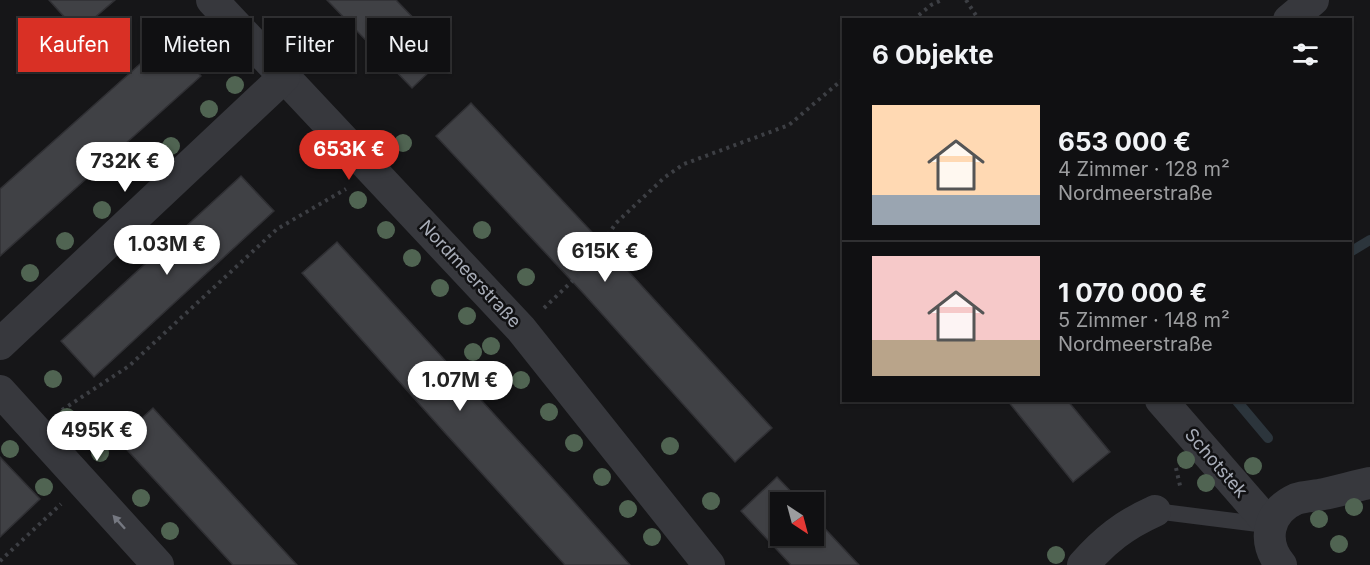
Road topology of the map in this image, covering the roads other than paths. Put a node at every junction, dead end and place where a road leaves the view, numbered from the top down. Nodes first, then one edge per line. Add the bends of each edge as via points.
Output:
1 (212, 0) edge
2 (1313, 0) edge
3 (1291, 18) edge
4 (284, 77) junction
5 (0, 344) edge
6 (0, 391) edge
7 (1163, 402) edge
8 (1370, 483) edge
9 (1155, 511) joint
10 (1270, 525) junction
11 (158, 565) edge
12 (709, 565) edge
13 (1083, 565) edge
14 (1281, 565) edge

1 - 4 street, Nordmeerstraße
2 - 3 street
4 - 5 street
4 - 12 street, Nordmeerstraße via 521,329
11 -> 6 street
7 - 10 street, Schotstek
8 - 10 street via 1296,500 1280,510
9 - 10 lane
9 - 13 street via 1119,530
10 - 14 street via 1269,540

